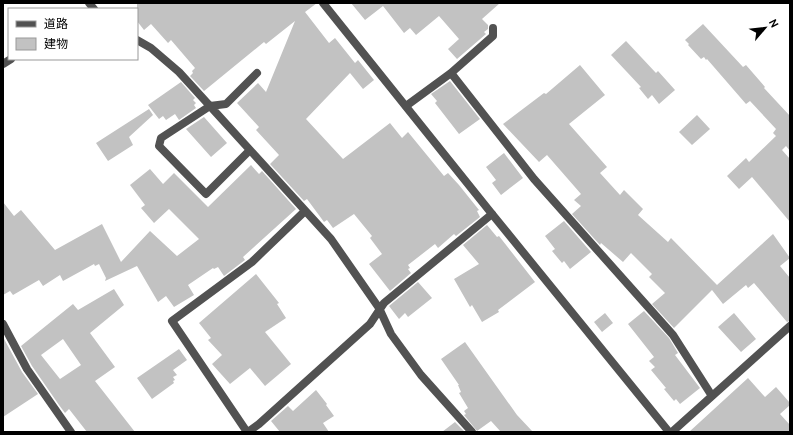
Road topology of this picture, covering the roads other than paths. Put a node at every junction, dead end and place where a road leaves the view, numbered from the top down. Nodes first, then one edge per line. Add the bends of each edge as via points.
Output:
1 (324, 3) edge
2 (493, 28) dead end
3 (138, 41) edge
4 (257, 73) dead end
5 (451, 73) junction
6 (210, 106) junction
7 (406, 106) junction
8 (250, 150) junction
9 (305, 211) junction
10 (492, 214) junction
11 (379, 308) junction
12 (3, 324) edge
13 (790, 326) edge
14 (712, 396) junction
15 (71, 432) edge
16 (248, 432) edge
17 (472, 432) edge
18 (671, 432) edge

1 - 7 street
2 - 5 street via 493,36
3 - 6 street via 151,48 179,72
4 - 6 street via 226,104
5 - 7 street
5 - 14 street via 534,179 673,335
6 - 8 street
6 - 8 street via 161,138 159,146 206,194
7 - 10 street
8 - 9 street
9 - 11 street via 331,239
9 - 16 street via 252,262 172,321
10 - 11 street
10 - 18 street
11 - 16 street via 370,324
11 - 17 street via 391,334 421,375
12 - 15 street via 27,369
13 - 14 street
14 - 18 street

